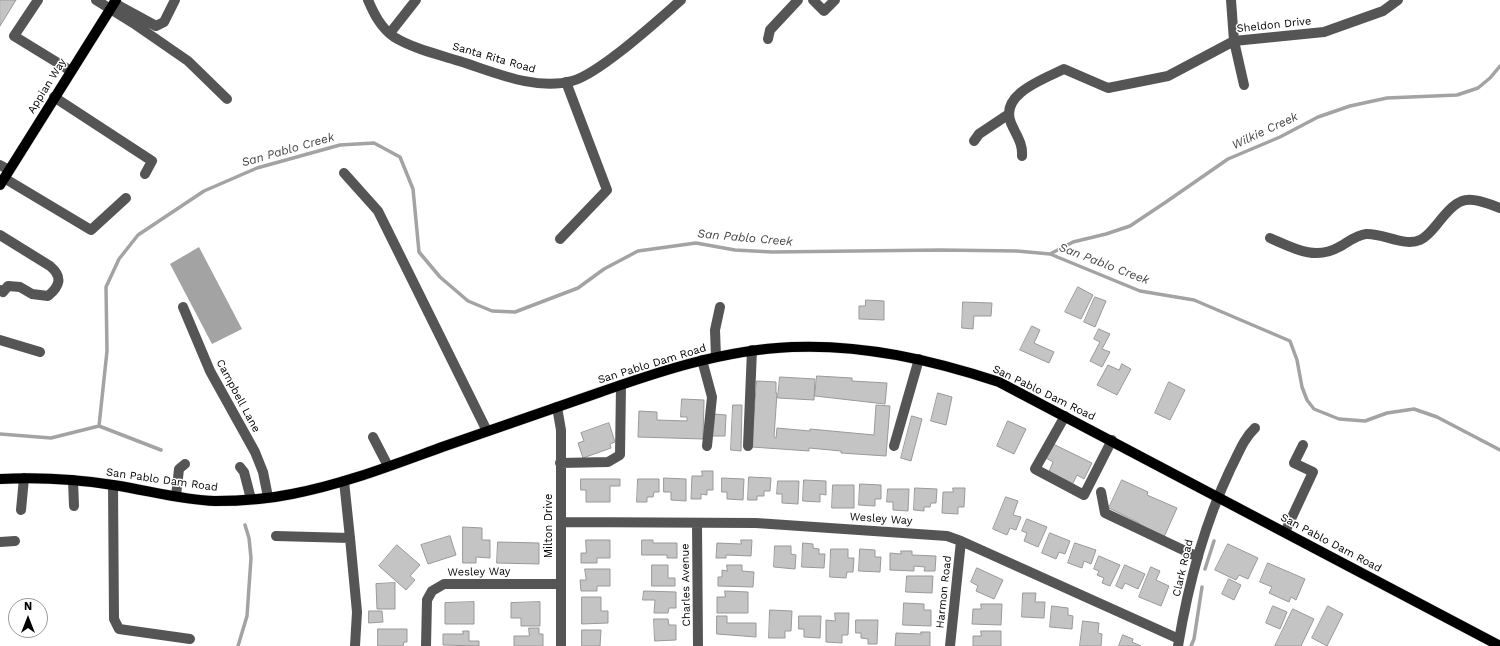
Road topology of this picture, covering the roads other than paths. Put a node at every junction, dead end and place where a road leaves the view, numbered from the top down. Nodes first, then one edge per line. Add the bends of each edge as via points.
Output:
1 (38, 0) edge
2 (96, 0) edge
3 (175, 0) edge
4 (368, 0) edge
5 (416, 0) edge
6 (680, 0) edge
7 (798, 0) edge
8 (813, 0) edge
9 (835, 0) edge
10 (1231, 0) edge
11 (1398, 0) edge
12 (113, 4) edge
13 (390, 33) junction
14 (768, 40) dead end
15 (1234, 41) junction
16 (71, 72) junction
17 (566, 82) junction
18 (1244, 85) dead end
19 (54, 97) junction
20 (227, 99) dead end
21 (1008, 114) junction
22 (974, 141) dead end
23 (1022, 156) dead end
24 (0, 164) edge
25 (344, 173) dead end
26 (145, 174) dead end
27 (4, 178) edge
28 (126, 198) dead end
29 (1500, 208) edge
30 (0, 235) edge
31 (1270, 238) dead end
32 (560, 239) dead end
33 (0, 290) edge
34 (183, 307) dead end
35 (720, 307) dead end
36 (0, 340) edge
37 (752, 350) junction
38 (40, 352) dead end
39 (716, 357) junction
40 (919, 359) junction
41 (702, 360) junction
42 (621, 385) junction
43 (557, 407) junction
44 (1065, 416) junction
45 (1255, 428) dead end
46 (487, 431) junction
47 (373, 437) dead end
48 (1112, 440) junction
49 (1303, 445) dead end
50 (707, 446) dead end
51 (748, 446) dead end
52 (894, 446) dead end
53 (560, 463) junction
54 (185, 464) dead end
55 (388, 466) junction
56 (240, 467) dead end
57 (24, 478) junction
58 (0, 479) edge
59 (73, 480) junction
60 (344, 481) junction
61 (113, 485) junction
62 (1101, 492) dead end
63 (176, 496) junction
64 (268, 497) junction
65 (1218, 497) junction
66 (251, 499) junction
67 (74, 506) dead end
68 (21, 510) dead end
69 (561, 522) junction
70 (697, 523) junction
71 (1285, 532) junction
72 (276, 536) dead end
73 (350, 538) junction
74 (961, 540) junction
75 (15, 541) dead end
76 (0, 542) edge
77 (1198, 557) junction
78 (561, 584) junction
79 (190, 639) dead end
80 (1178, 642) edge
81 (355, 646) edge
82 (426, 646) edge
83 (561, 646) edge
84 (698, 646) edge
85 (950, 646) edge
86 (1500, 646) edge

1 - 16 street via 14,36
2 - 12 street
3 - 12 street via 164,22 156,26
4 - 13 street, Santa Rita Road via 376,18
5 - 13 street
6 - 17 street, Santa Rita Road via 613,57 588,73
7 - 14 street via 770,30
8 - 9 street via 824,11
10 - 15 street
11 - 15 street, Sheldon Drive via 1383,11 1324,32
12 - 16 main road, Appian Way
12 - 20 street via 188,61
13 - 17 street, Santa Rita Road via 412,47 521,80 550,84
15 - 18 street
15 - 21 street, Sheldon Drive via 1168,76 1108,88 1064,68 1021,93 1012,102
16 - 19 main road, Appian Way
17 - 32 street via 607,190
19 - 26 street via 152,162
19 - 27 main road, Appian Way
21 - 22 street via 979,134
21 - 23 street via 1020,141
24 - 27 street
25 - 46 street via 378,211
27 - 28 street via 91,230
29 - 31 street via 1479,200 1465,199 1449,209 1434,228 1420,240 1404,241 1366,234 1323,254 1295,249
30 - 33 street via 58,272 59,277 58,283 48,296 32,294 20,287 8,286 3,292
34 - 64 street, Campbell Lane via 210,371 255,452 263,472
35 - 39 street via 715,330
36 - 38 street
37 - 39 main road, San Pablo Dam Road
37 - 40 main road, San Pablo Dam Road via 826,346 871,350
37 - 51 street
39 - 41 main road, San Pablo Dam Road
40 - 44 main road, San Pablo Dam Road via 999,382
40 - 52 street
41 - 42 main road, San Pablo Dam Road
41 - 50 street via 712,397
42 - 43 main road, San Pablo Dam Road
42 - 53 street via 620,455 608,462
43 - 46 main road, San Pablo Dam Road
43 - 53 street, Milton Drive via 561,430
44 - 48 main road, San Pablo Dam Road
44 - 48 street via 1035,469 1084,495
45 - 65 street, Clark Road via 1247,436
46 - 55 main road, San Pablo Dam Road
47 - 55 street
48 - 65 main road, San Pablo Dam Road
49 - 71 street via 1294,463 1313,472
53 - 69 street, Milton Drive
54 - 63 street via 179,469
55 - 60 main road, San Pablo Dam Road
56 - 66 street via 244,472
57 - 58 main road, San Pablo Dam Road
57 - 59 main road, San Pablo Dam Road
57 - 68 street
59 - 61 main road, San Pablo Dam Road
59 - 67 street
60 - 64 main road, San Pablo Dam Road
60 - 73 street
61 - 63 main road, San Pablo Dam Road
61 - 79 street via 116,625 119,629
62 - 77 street via 1105,513
63 - 66 main road, San Pablo Dam Road via 214,501
64 - 66 main road, San Pablo Dam Road
65 - 71 main road, San Pablo Dam Road
65 - 77 street, Clark Road
69 - 70 street, Wesley Way
69 - 78 street, Milton Drive
70 - 74 street, Wesley Way via 808,526 946,536
70 - 84 street, Charles Avenue
71 - 86 main road, San Pablo Dam Road
72 - 73 street
73 - 81 street via 356,612
74 - 80 street, Wesley Way
74 - 85 street, Harmon Road
75 - 76 street
77 - 80 street, Clark Road
78 - 82 street, Wesley Way via 444,584 432,591 426,600
78 - 83 street, Milton Drive

